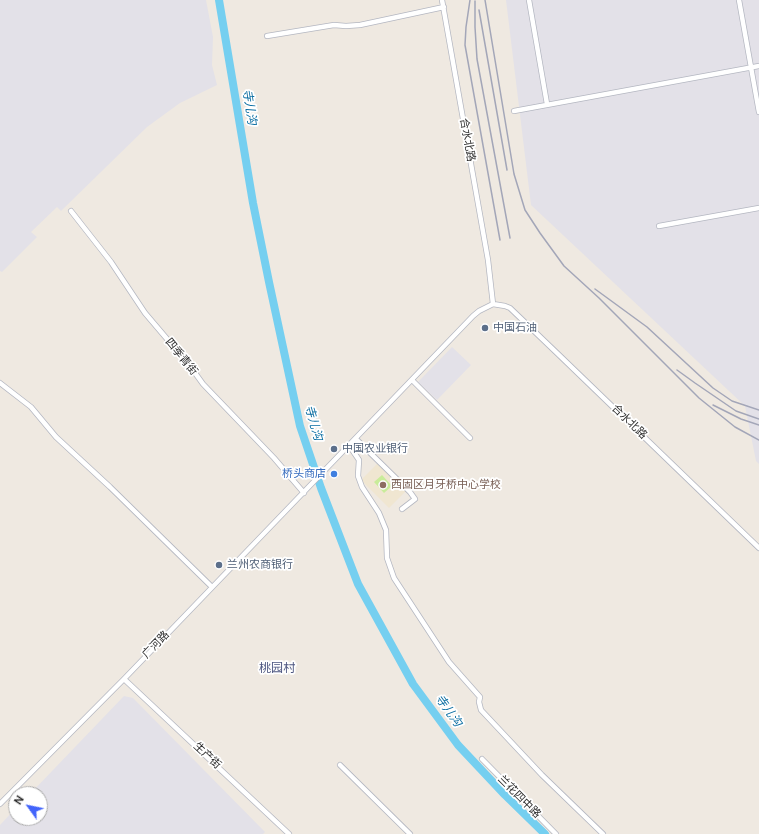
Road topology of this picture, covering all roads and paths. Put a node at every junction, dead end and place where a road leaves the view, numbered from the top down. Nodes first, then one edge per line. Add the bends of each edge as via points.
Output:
1 (442, 0) edge
2 (529, 0) edge
3 (738, 0) edge
4 (444, 6) junction
5 (267, 36) dead end
6 (759, 66) edge
7 (750, 67) junction
8 (547, 104) junction
9 (514, 111) dead end
10 (759, 112) edge
11 (759, 208) edge
12 (71, 210) dead end
13 (659, 226) dead end
14 (493, 304) junction
15 (412, 380) junction
16 (0, 383) edge
17 (470, 438) dead end
18 (356, 439) junction
19 (349, 445) junction
20 (304, 493) junction
21 (402, 509) dead end
22 (759, 548) edge
23 (212, 587) junction
24 (124, 679) junction
25 (482, 759) dead end
26 (340, 764) dead end
27 (0, 804) edge
28 (289, 834) edge
29 (410, 834) edge
30 (556, 834) edge
31 (603, 834) edge

1 - 4 street, 合水北路
2 - 8 street
3 - 7 street
4 - 5 street via 360,25 334,25
4 - 14 street, 合水北路 via 488,260
6 - 7 street
7 - 8 street
7 - 10 street
8 - 9 street
11 - 13 street
12 - 20 street, 四季青街 via 111,262 145,313 203,384
14 - 15 street via 473,316
14 - 22 street, 合水北路 via 510,308
15 - 17 street
15 - 18 street
16 - 23 street via 31,407 56,436
18 - 19 street
18 - 21 street via 415,499
19 - 20 street, 广河路
19 - 31 street via 359,460 358,476 362,486 386,530 387,558 394,578 449,662 480,697 481,710 542,776
20 - 23 street, 广河路
23 - 24 street, 广河路
24 - 27 street, 广河路
24 - 28 street, 生产街
25 - 30 street, 兰花四中路
26 - 29 street

